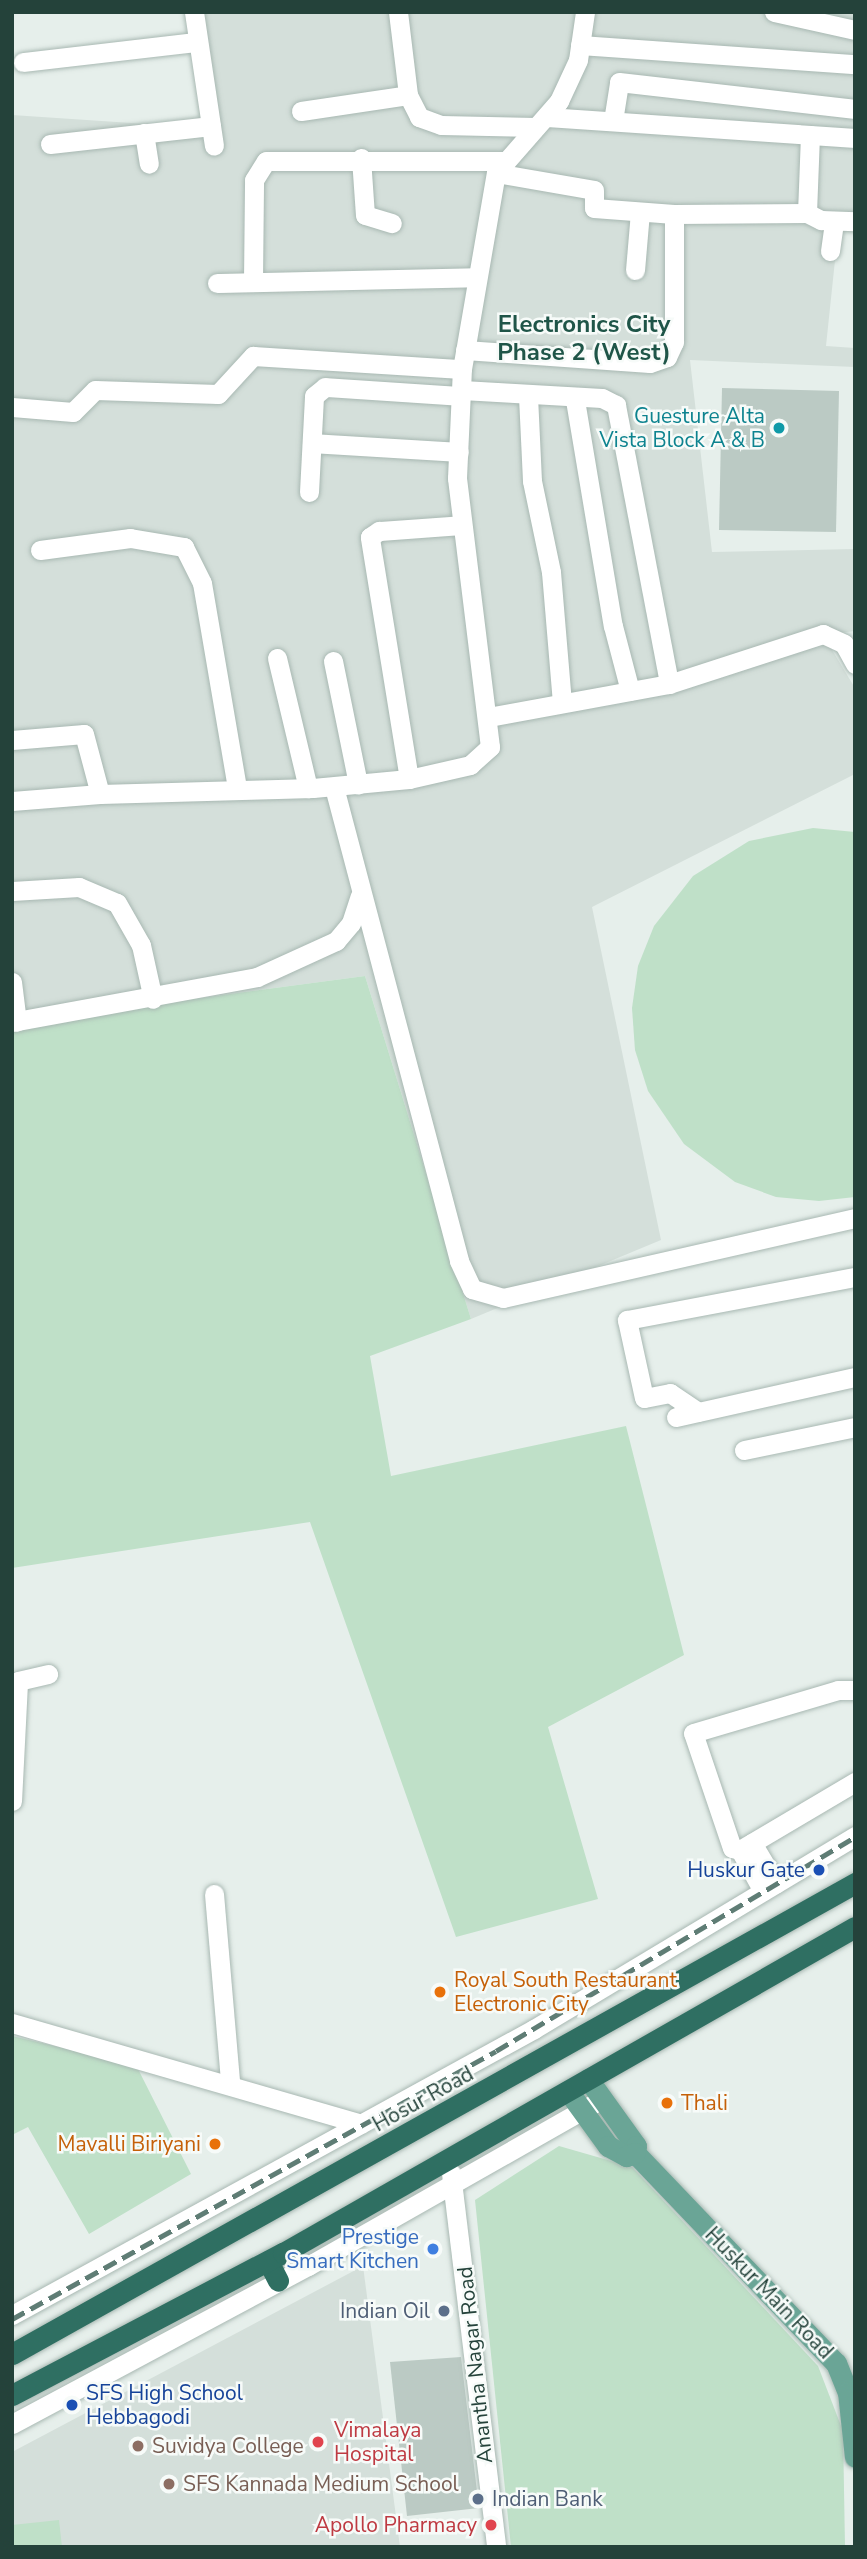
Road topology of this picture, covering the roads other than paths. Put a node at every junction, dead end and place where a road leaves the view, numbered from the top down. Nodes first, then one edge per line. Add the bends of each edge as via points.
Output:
1 (194, 12) edge
2 (398, 12) edge
3 (585, 12) edge
4 (774, 12) edge
5 (855, 30) edge
6 (197, 41) junction
7 (580, 45) junction
8 (23, 62) dead end
9 (855, 64) edge
10 (408, 95) junction
11 (855, 109) edge
12 (301, 111) dead end
13 (613, 121) junction
14 (541, 122) junction
15 (211, 126) junction
16 (144, 133) junction
17 (810, 135) junction
18 (855, 138) edge
19 (50, 144) dead end
20 (214, 146) dead end
21 (361, 158) junction
22 (149, 164) dead end
23 (501, 167) junction
24 (639, 212) junction
25 (807, 213) junction
26 (674, 214) junction
27 (834, 221) junction
28 (855, 221) edge
29 (392, 223) dead end
30 (830, 251) dead end
31 (635, 270) dead end
32 (477, 277) junction
33 (253, 281) junction
34 (217, 283) dead end
35 (464, 360) junction
36 (461, 393) junction
37 (528, 396) junction
38 (575, 400) junction
39 (12, 407) edge
40 (312, 443) junction
41 (458, 452) junction
42 (309, 492) dead end
43 (462, 525) junction
44 (40, 550) dead end
45 (855, 633) edge
46 (823, 634) junction
47 (276, 658) dead end
48 (333, 661) dead end
49 (855, 664) edge
50 (668, 684) junction
51 (630, 691) junction
52 (562, 702) junction
53 (489, 717) junction
54 (12, 740) edge
55 (409, 779) junction
56 (358, 784) junction
57 (334, 787) junction
58 (237, 788) junction
59 (308, 788) junction
60 (100, 794) junction
61 (12, 801) edge
62 (12, 891) edge
63 (360, 896) junction
64 (12, 982) edge
65 (153, 999) junction
66 (15, 1022) edge
67 (855, 1218) edge
68 (855, 1277) edge
69 (855, 1377) edge
70 (698, 1412) junction
71 (676, 1417) dead end
72 (855, 1427) edge
73 (744, 1450) dead end
74 (48, 1675) dead end
75 (855, 1690) edge
76 (855, 1782) edge
77 (12, 1801) edge
78 (855, 1836) edge
79 (746, 1846) junction
80 (855, 1883) edge
81 (770, 1887) junction
82 (214, 1894) dead end
83 (855, 1927) edge
84 (12, 2023) edge
85 (588, 2079) junction
86 (230, 2082) junction
87 (568, 2091) junction
88 (602, 2099) junction
89 (581, 2112) junction
90 (361, 2124) junction
91 (635, 2153) junction
92 (446, 2161) junction
93 (455, 2184) junction
94 (268, 2261) junction
95 (278, 2281) junction
96 (12, 2315) edge
97 (12, 2354) edge
98 (12, 2395) edge
99 (12, 2424) edge
100 (855, 2428) edge
101 (855, 2457) edge
102 (495, 2547) edge

1 - 6 street
2 - 10 street
3 - 7 street
4 - 5 street
6 - 8 street
6 - 15 street
7 - 9 street
7 - 14 street
10 - 12 street
10 - 14 street via 419,117 429,123
11 - 13 street via 619,82
13 - 14 street
13 - 17 street
14 - 23 street
15 - 16 street
15 - 20 street
16 - 19 street
16 - 22 street
17 - 18 street
17 - 25 street
21 - 23 street
21 - 29 street via 365,215
21 - 33 street via 284,157 256,170
23 - 24 street via 594,190 594,208
23 - 32 street
24 - 26 street
24 - 31 street
25 - 26 street
25 - 27 street
26 - 35 street via 674,342 667,357 650,363
27 - 28 street
27 - 30 street
32 - 33 street
32 - 35 street
33 - 34 street
35 - 36 street
35 - 39 street via 253,356 218,394 95,390 73,412
36 - 37 street
36 - 40 street via 325,387 314,396
36 - 41 street
37 - 38 street
37 - 52 street via 532,481 551,572
38 - 50 street via 610,400 623,419
38 - 51 street via 613,626
40 - 41 street
40 - 42 street
41 - 43 street
43 - 53 street
43 - 55 street via 379,531 370,537
44 - 58 street via 130,538 184,547 202,583
45 - 46 street
46 - 49 street via 844,644
46 - 50 street
47 - 59 street
48 - 56 street
50 - 51 street
51 - 52 street
52 - 53 street
53 - 55 street via 490,747 470,765
54 - 60 street via 84,734
55 - 56 street
56 - 57 street
57 - 59 street
57 - 63 street
58 - 59 street
58 - 60 street
60 - 61 street
62 - 65 street via 79,887 117,903 141,945
63 - 65 street via 351,923 336,941 232,986
63 - 67 street via 459,1261 472,1289 503,1298
64 - 66 street
65 - 66 street
68 - 70 street via 626,1320 644,1398 670,1393
69 - 70 street
70 - 71 street
72 - 73 street
74 - 77 street via 18,1681
75 - 79 street via 838,1689 693,1733 732,1847
76 - 79 street
78 - 81 street
79 - 81 street
80 - 97 highway, Hosur Road
81 - 90 street via 534,2029
82 - 86 street
83 - 85 highway
84 - 86 street
85 - 87 highway
85 - 88 main road, Huskur Main Road
86 - 90 street
87 - 89 main road, Huskur Main Road
87 - 92 highway
88 - 89 street
88 - 91 main road, Huskur Main Road via 636,2146
89 - 91 main road, Huskur Main Road via 608,2146 626,2156
89 - 93 street
90 - 96 street
91 - 100 main road, Huskur Main Road via 836,2363
92 - 93 street, Anantha Nagar Road
92 - 94 highway
93 - 95 street
93 - 102 street, Anantha Nagar Road
94 - 95 highway
94 - 98 highway
95 - 99 street
100 - 101 main road, Huskur Main Road

